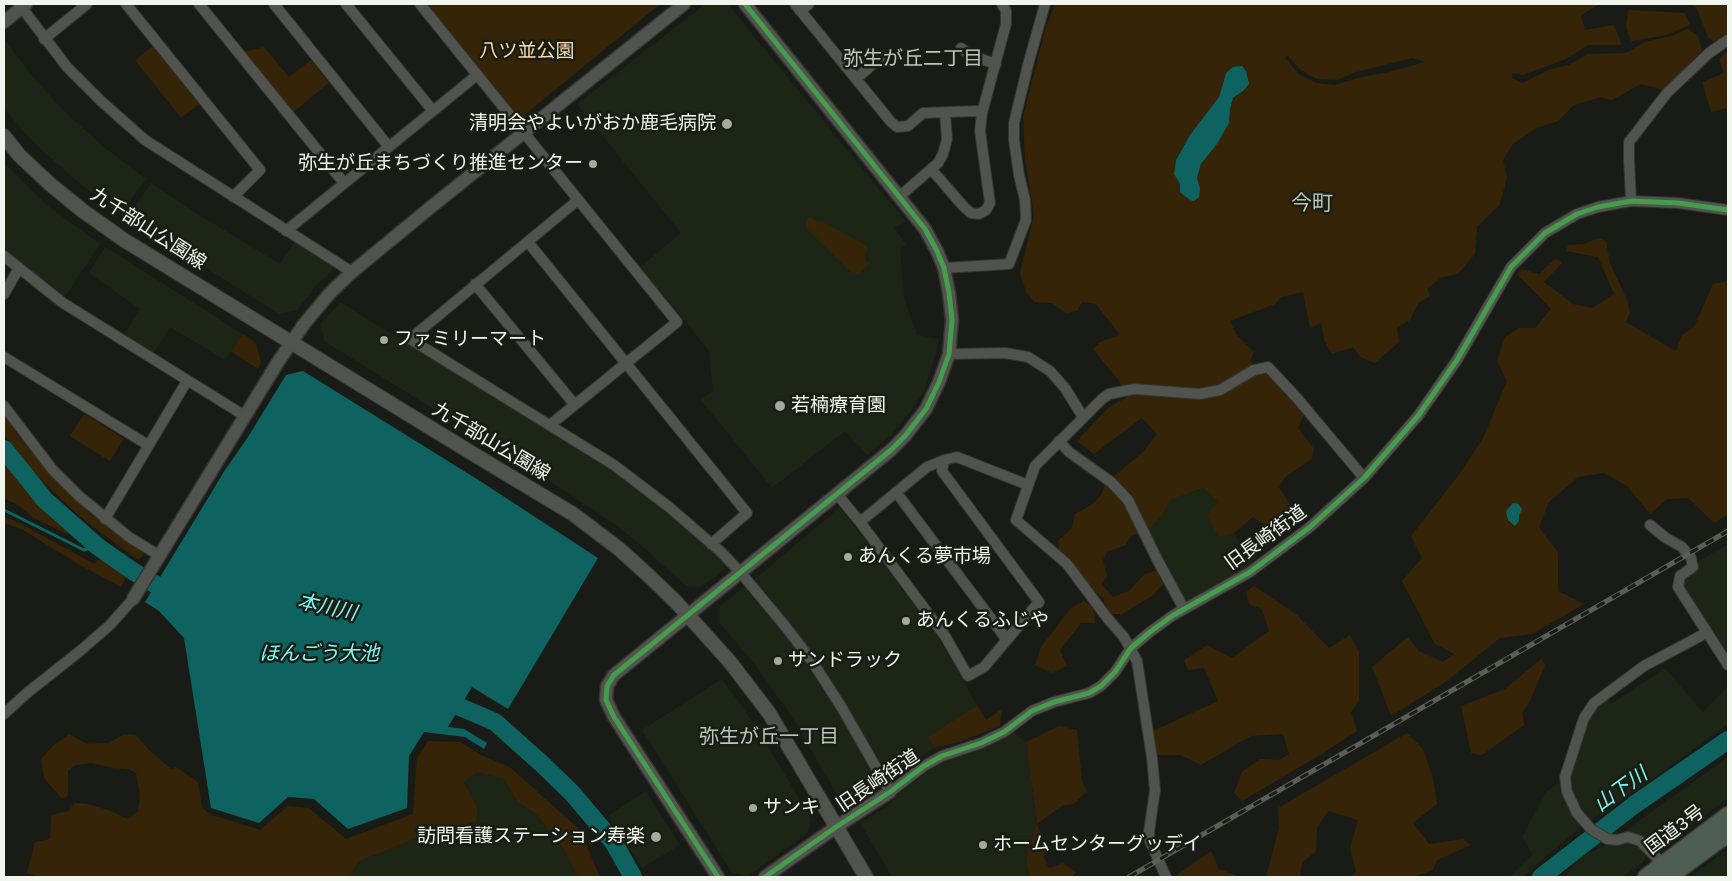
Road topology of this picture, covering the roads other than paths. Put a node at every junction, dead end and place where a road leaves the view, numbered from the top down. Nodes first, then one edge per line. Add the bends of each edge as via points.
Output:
1 (88, 4) edge
2 (126, 4) edge
3 (199, 4) edge
4 (274, 4) edge
5 (346, 4) edge
6 (420, 4) edge
7 (684, 4) edge
8 (745, 4) edge
9 (809, 4) edge
10 (1002, 4) edge
11 (1044, 4) edge
12 (22, 5) edge
13 (797, 7) edge
14 (4, 22) edge
15 (44, 39) junction
16 (1728, 40) edge
17 (962, 48) dead end
18 (882, 56) dead end
19 (996, 64) junction
20 (477, 75) junction
21 (856, 79) junction
22 (433, 111) junction
23 (945, 113) junction
24 (982, 113) junction
25 (524, 133) junction
26 (4, 136) edge
27 (389, 147) junction
28 (931, 170) junction
29 (344, 183) junction
30 (900, 196) junction
31 (233, 197) junction
32 (578, 200) junction
33 (1631, 201) junction
34 (1728, 210) edge
35 (286, 231) junction
36 (528, 242) junction
37 (4, 256) edge
38 (19, 268) junction
39 (944, 268) junction
40 (352, 272) junction
41 (475, 284) junction
42 (4, 294) edge
43 (292, 343) junction
44 (949, 354) junction
45 (4, 357) edge
46 (626, 363) junction
47 (187, 381) junction
48 (575, 405) junction
49 (4, 406) edge
50 (245, 416) junction
51 (1082, 417) junction
52 (550, 425) junction
53 (1060, 441) junction
54 (148, 445) junction
55 (944, 460) junction
56 (1364, 478) junction
57 (1028, 485) junction
58 (896, 492) junction
59 (838, 494) junction
60 (105, 519) junction
61 (860, 522) junction
62 (1650, 525) dead end
63 (711, 544) junction
64 (160, 556) junction
65 (741, 573) junction
66 (133, 599) joint
67 (1184, 609) junction
68 (688, 615) junction
69 (1706, 633) junction
70 (1007, 640) junction
71 (1131, 648) junction
72 (1728, 665) edge
73 (4, 714) edge
74 (890, 792) junction
75 (1728, 815) edge
76 (836, 827) junction
77 (1728, 834) edge
78 (1670, 873) edge
79 (718, 877) edge
80 (765, 877) edge
81 (866, 877) edge
82 (1166, 877) edge
83 (1646, 877) edge

1 - 15 street
2 - 31 street via 260,170
3 - 29 street
4 - 27 street
5 - 22 street
6 - 20 street
7 - 25 street
8 - 30 street
9 - 13 street
10 - 19 street via 1006,11 1006,24
11 - 39 street via 1014,123 1026,220 1009,264
12 - 14 street
12 - 15 street
13 - 21 street
15 - 31 street via 67,67 144,140
16 - 33 street via 1667,93 1629,142
17 - 19 street via 970,55
18 - 21 street
19 - 24 street
20 - 22 street
20 - 25 street
21 - 23 street via 897,127 908,126 923,113
22 - 27 street
23 - 24 street
23 - 28 street via 947,139 938,163
24 - 28 street via 980,138 990,194 986,210 979,214 971,213
25 - 32 street
25 - 40 street
26 - 43 main road, 九千部山公園線 via 19,155 83,211 124,240
27 - 29 street
28 - 30 street
29 - 35 street
30 - 39 street via 925,229
31 - 35 street
32 - 36 street
32 - 46 street via 677,322
33 - 34 street, 旧長崎街道
33 - 56 street, 旧長崎街道 via 1577,214 1545,233 1511,266 1457,360 1418,416
35 - 40 street
36 - 41 street
36 - 46 street
37 - 38 street
38 - 42 street
38 - 47 street via 63,303
39 - 44 street via 952,320
40 - 43 street via 330,292
41 - 48 street
41 - 52 street via 410,339
43 - 50 street
43 - 68 main road, 九千部山公園線 via 574,514 618,548
44 - 51 street via 1006,353 1028,357 1050,370
44 - 59 street via 939,382 917,423 891,450
45 - 54 street
46 - 48 street
46 - 63 street via 747,513
47 - 50 street
47 - 54 street
48 - 52 street
49 - 60 street via 52,469
50 - 64 street
51 - 53 street
51 - 56 street via 1102,398 1119,391 1134,388 1200,394 1220,390 1254,370 1268,367
52 - 63 street via 614,465
53 - 57 street via 1035,466
53 - 67 street via 1112,482 1128,500
54 - 60 street
55 - 57 street via 957,456
55 - 58 street via 927,467
55 - 70 street via 942,471 1039,602
56 - 67 street, 旧長崎街道 via 1310,527 1250,572
57 - 71 street via 1016,520 1068,564
58 - 61 street
58 - 70 street
59 - 61 street
59 - 65 street
60 - 64 street
61 - 70 street via 945,636 968,676 984,667
62 - 69 street via 1682,547 1690,558 1693,566 1680,576 1678,587
63 - 65 street
64 - 66 street
65 - 68 street
65 - 74 street via 812,661
66 - 73 street via 110,625
67 - 71 street, 旧長崎街道
68 - 76 main road, 九千部山公園線 via 769,713
68 - 79 street via 614,675 607,686 606,700
69 - 72 street
69 - 78 street via 1644,666 1594,703 1584,718 1565,777 1567,792 1577,813 1591,829 1607,839 1628,837 1640,841
71 - 74 street, 旧長崎街道 via 1101,686 1032,711 1004,732 942,756
71 - 82 street via 1137,661 1152,758 1155,790 1150,841
74 - 76 street, 旧長崎街道
75 - 78 highway, 国道3号
76 - 80 street, 旧長崎街道
76 - 81 main road, 九千部山公園線
77 - 78 highway, 国道3号
78 - 83 highway, 国道3号

